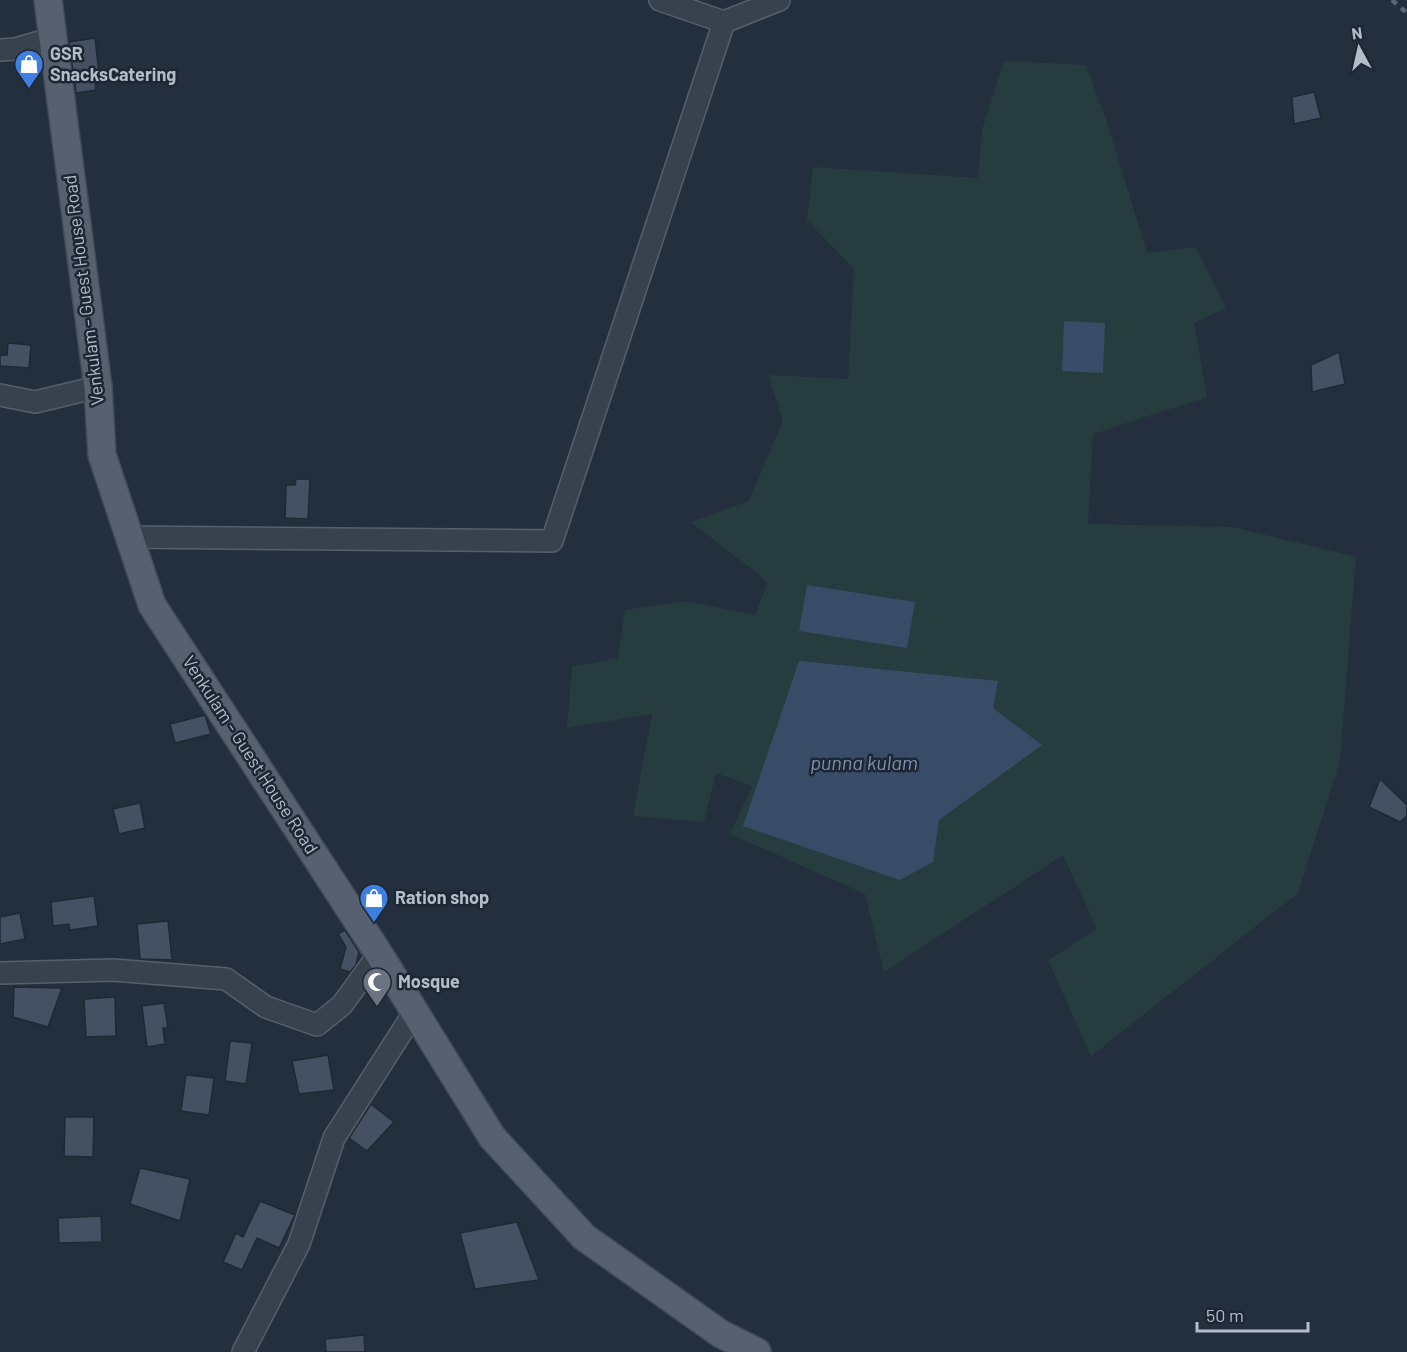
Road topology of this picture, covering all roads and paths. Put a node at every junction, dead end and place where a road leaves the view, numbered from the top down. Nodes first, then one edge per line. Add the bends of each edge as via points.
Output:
1 (48, 0) edge
2 (660, 0) edge
3 (779, 0) edge
4 (724, 22) junction
5 (53, 38) junction
6 (0, 50) edge
7 (98, 387) junction
8 (0, 395) edge
9 (129, 537) junction
10 (379, 954) junction
11 (0, 973) edge
12 (415, 1011) junction
13 (243, 1352) edge
14 (757, 1352) edge

1 - 5 main road, Venkulam - Guest House Road
2 - 4 street
3 - 4 street
4 - 9 street via 552,541
5 - 6 street
5 - 7 main road, Venkulam - Guest House Road
7 - 8 street via 35,402
7 - 9 main road, Venkulam - Guest House Road via 102,455
9 - 10 main road, Venkulam - Guest House Road via 152,605
10 - 11 street via 342,1005 317,1025 266,1007 226,980 113,970
10 - 12 main road, Venkulam - Guest House Road
12 - 13 street via 334,1138 299,1244
12 - 14 main road, Venkulam - Guest House Road via 492,1137 584,1237 721,1334

